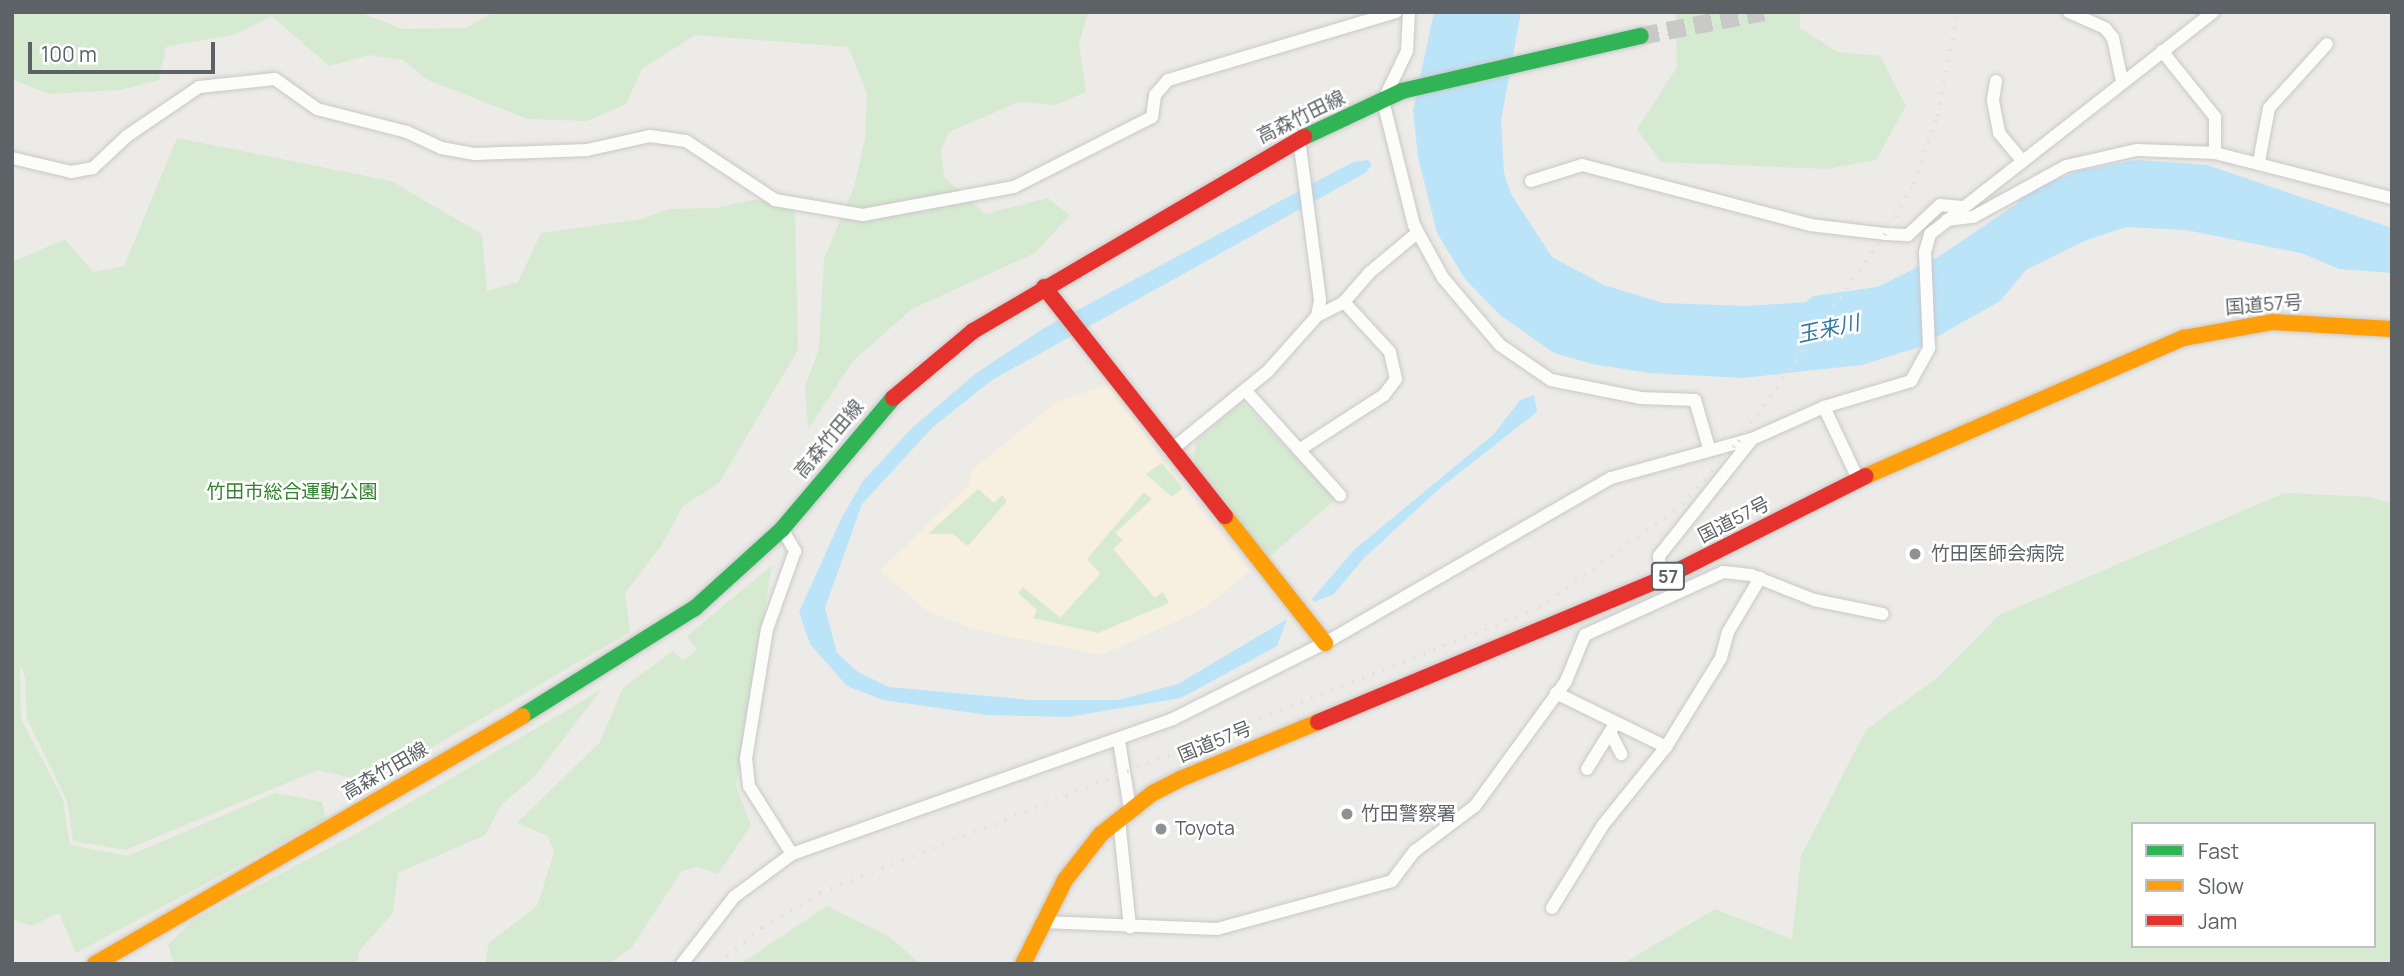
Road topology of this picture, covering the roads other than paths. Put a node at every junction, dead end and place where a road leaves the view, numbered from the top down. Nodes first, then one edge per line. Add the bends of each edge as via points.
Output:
1 (1396, 12) edge
2 (1409, 12) edge
3 (2069, 12) edge
4 (2213, 12) edge
5 (1641, 36) tunnel mouth
6 (2327, 44) dead end
7 (2162, 51) junction
8 (1996, 80) dead end
9 (2122, 81) junction
10 (1383, 101) junction
11 (1299, 139) junction
12 (2215, 153) junction
13 (12, 158) edge
14 (2022, 160) junction
15 (2259, 162) junction
16 (1531, 181) dead end
17 (2392, 198) edge
18 (1963, 207) junction
19 (1946, 220) junction
20 (1417, 233) junction
21 (1044, 287) junction
22 (1344, 302) junction
23 (1317, 316) junction
24 (2392, 329) edge
25 (1245, 390) junction
26 (1824, 407) junction
27 (1752, 439) junction
28 (1709, 449) junction
29 (1170, 450) junction
30 (1299, 450) junction
31 (1858, 480) junction
32 (1340, 495) dead end
33 (782, 529) junction
34 (1760, 578) junction
35 (1661, 579) junction
36 (1883, 614) dead end
37 (1325, 643) junction
38 (1556, 693) junction
39 (1612, 728) junction
40 (1119, 741) junction
41 (1666, 747) junction
42 (1621, 754) dead end
43 (1587, 769) dead end
44 (1124, 813) junction
45 (792, 854) junction
46 (1552, 908) dead end
47 (1043, 922) junction
48 (1130, 927) junction
49 (94, 964) edge
50 (682, 964) edge
51 (1023, 964) edge

1 - 13 street via 1168,80 1156,95 1152,117 1014,187 863,215 775,200 686,141 650,136 587,150 475,154 441,148 407,132 317,109 275,79 199,87 127,136 93,168 71,172
2 - 10 street via 1407,51
3 - 9 street via 2105,28 2113,38
4 - 7 street
5 - 10 main road, 高森竹田線 via 1542,55 1402,91
6 - 15 street via 2269,108
7 - 9 street
7 - 12 street via 2215,117
8 - 14 street via 1993,101 1999,133
9 - 14 street
10 - 11 main road, 高森竹田線
10 - 20 street
11 - 21 main road, 高森竹田線
11 - 23 street
12 - 15 street
12 - 19 street via 2137,150 2066,166 1973,217
14 - 18 street
15 - 17 street
16 - 18 street via 1582,165 1810,225 1886,234 1908,235 1940,205
18 - 19 street
19 - 26 street via 1930,234 1925,252 1931,316 1923,366 1911,382 1899,388
20 - 22 street via 1369,273
20 - 28 street via 1443,278 1472,314 1521,360 1551,380 1579,388 1640,398 1695,400
21 - 29 main road
21 - 33 main road, 高森竹田線 via 973,331 886,404
22 - 23 street
22 - 30 street via 1391,352 1396,379 1384,395
23 - 25 street
24 - 31 main road, 国道57号 / 57 via 2272,322 2184,338
25 - 29 street
25 - 30 street
26 - 27 street
26 - 31 street
27 - 28 street
27 - 35 street via 1660,556
28 - 37 street via 1611,478
29 - 37 main road
30 - 32 street
31 - 35 main road, 国道57号 / 57
33 - 45 street via 795,551 767,629 746,758 750,786
33 - 49 main road, 高森竹田線 via 714,594 628,653
34 - 36 street via 1814,600
34 - 38 street via 1723,572 1585,635 1566,681
34 - 41 street via 1728,632 1721,658
35 - 44 main road, 国道57号 / 57 via 1180,779
37 - 40 street
38 - 39 street
38 - 48 street via 1475,806 1415,851 1392,881 1217,929
39 - 41 street
39 - 42 street
39 - 43 street
40 - 44 street
40 - 45 street via 1056,759
41 - 46 street via 1603,825
44 - 47 main road, 国道57号 / 57 via 1084,854
44 - 48 street
45 - 50 street via 720,910
47 - 48 street
47 - 51 main road, 国道57号 / 57

